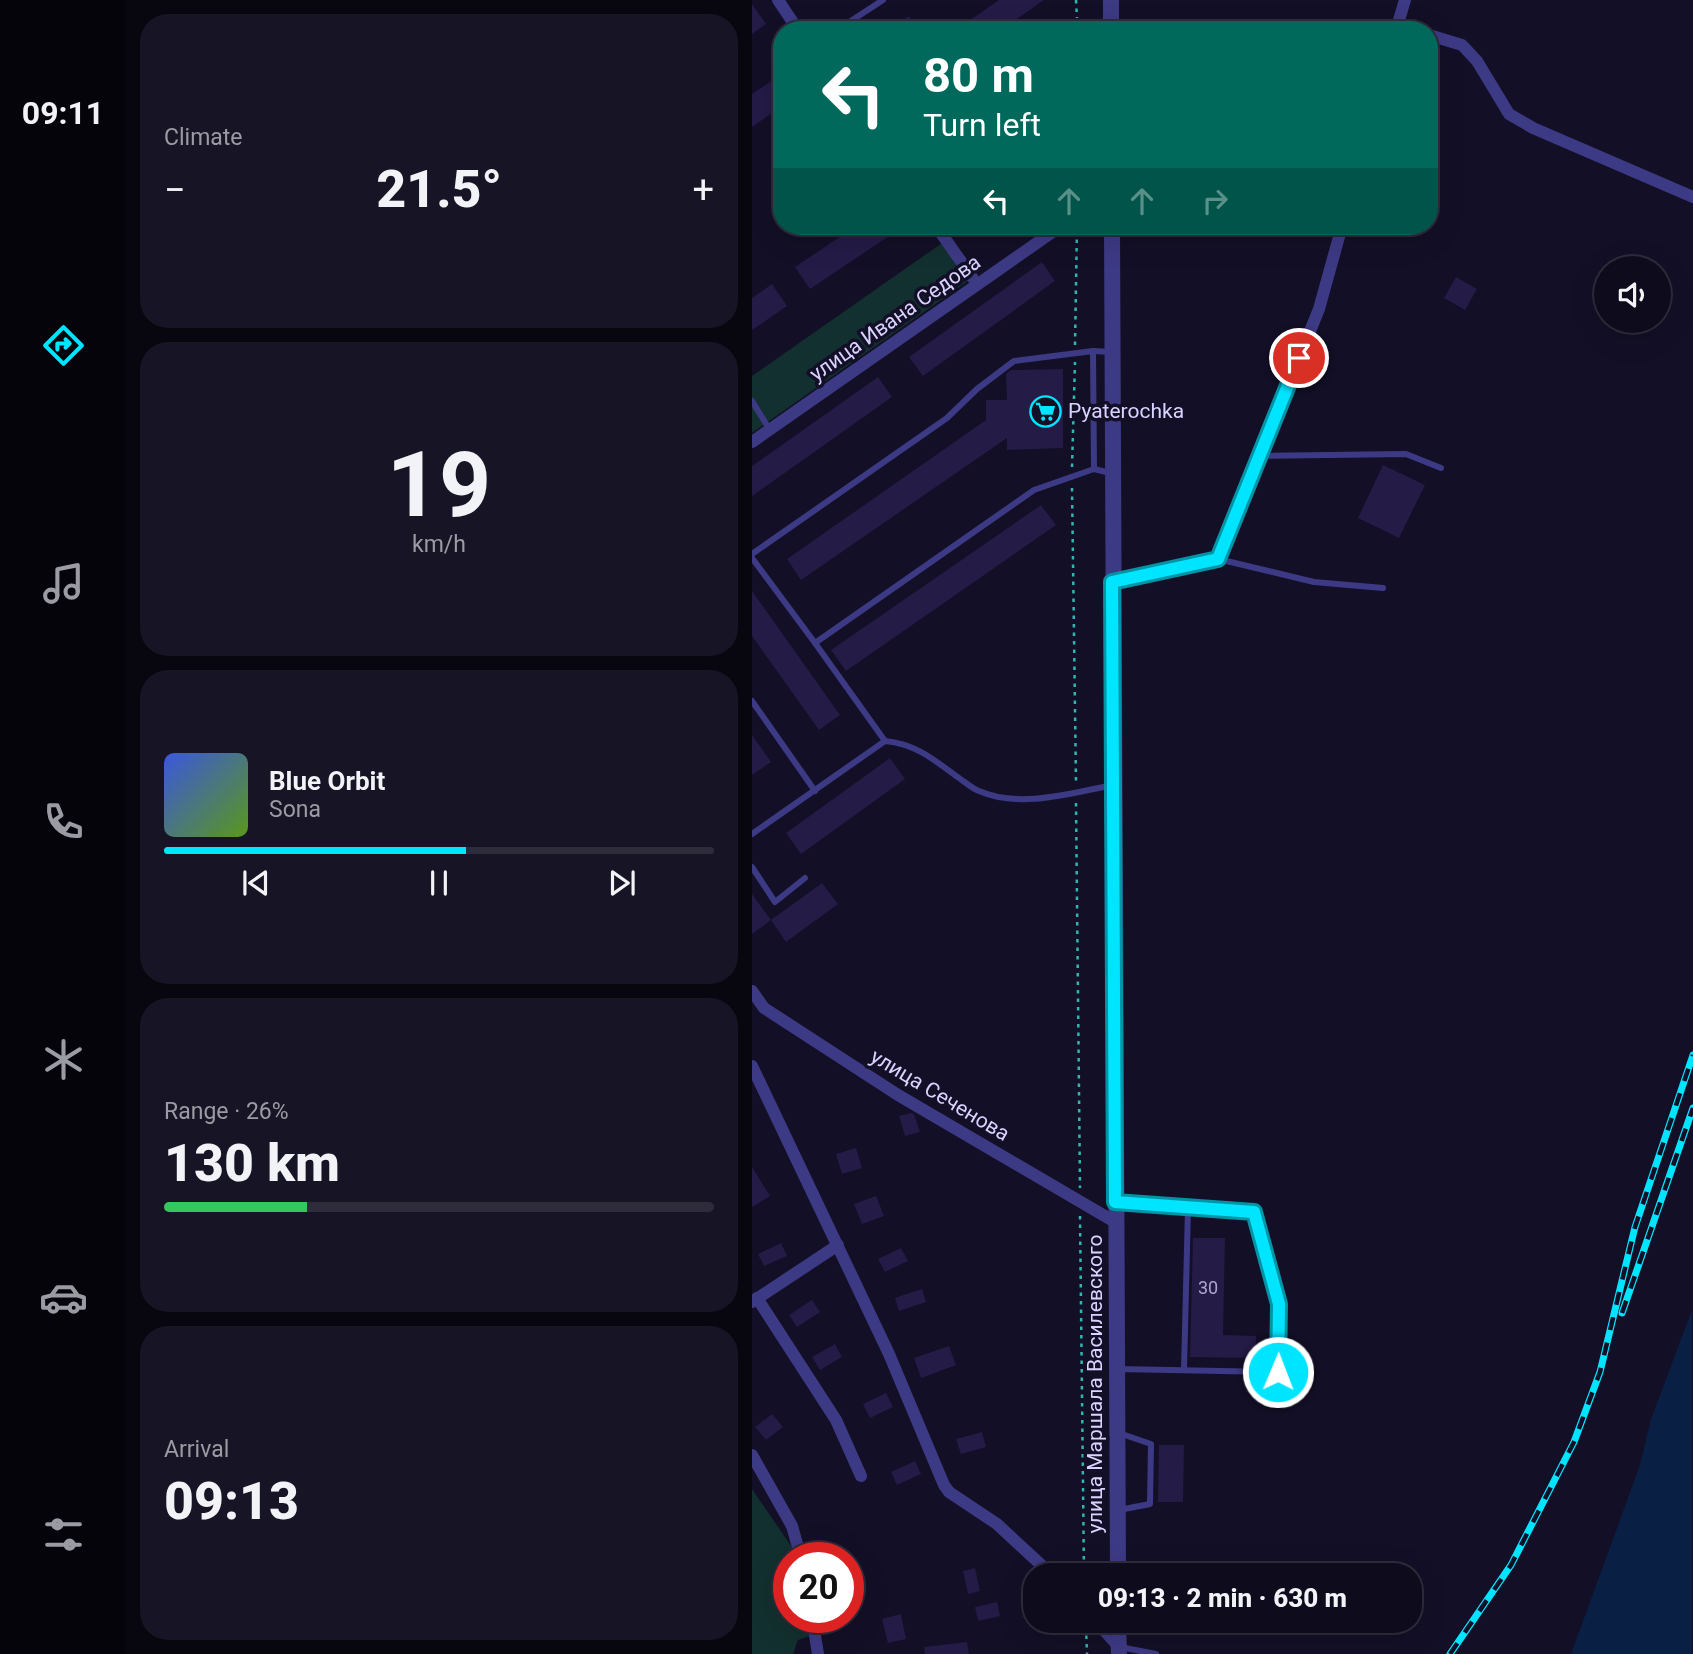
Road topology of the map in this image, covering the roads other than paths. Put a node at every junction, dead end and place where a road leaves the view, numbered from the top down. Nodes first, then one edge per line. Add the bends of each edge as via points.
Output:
1 (778, 0) edge
2 (883, 0) edge
3 (1111, 0) edge
4 (1405, 0) edge
5 (793, 21) edge
6 (851, 21) edge
7 (1111, 21) edge
8 (1399, 21) edge
9 (1438, 38) edge
10 (1692, 197) edge
11 (942, 235) edge
12 (1048, 235) edge
13 (1112, 235) edge
14 (1339, 235) edge
15 (972, 277) dead end
16 (1093, 351) junction
17 (1112, 352) junction
18 (752, 401) edge
19 (770, 430) junction
20 (752, 442) edge
21 (1260, 456) junction
22 (1094, 468) junction
23 (1441, 468) dead end
24 (1112, 474) junction
25 (752, 556) edge
26 (1218, 559) junction
27 (1112, 582) junction
28 (1383, 588) dead end
29 (815, 643) junction
30 (752, 701) edge
31 (885, 741) junction
32 (1113, 785) junction
33 (815, 791) junction
34 (752, 834) edge
35 (752, 867) edge
36 (805, 878) dead end
37 (753, 993) edge
38 (752, 1066) edge
39 (1115, 1202) junction
40 (1188, 1208) junction
41 (1115, 1223) junction
42 (838, 1245) junction
43 (755, 1300) edge
44 (1116, 1368) junction
45 (1184, 1370) junction
46 (1117, 1432) junction
47 (752, 1455) edge
48 (861, 1476) dead end
49 (1117, 1511) junction
50 (796, 1542) edge
51 (1039, 1563) edge
52 (1118, 1563) edge
53 (815, 1633) edge
54 (1105, 1633) edge
55 (1119, 1650) edge
56 (818, 1654) edge
57 (1156, 1654) edge

1 - 5 street
2 - 6 lane
3 - 7 street
4 - 8 street
9 - 10 street via 1462,45 1477,61 1509,114
11 - 15 street
12 - 19 street, улица Ивана Седова
13 - 17 street, улица Маршала Василевского
14 - 21 street via 1318,309
16 - 17 lane
16 - 22 lane
16 - 25 lane via 1014,361 947,418
17 - 24 street, улица Маршала Василевского
18 - 19 lane
19 - 20 street, улица Ивана Седова
21 - 23 lane via 1406,454
21 - 26 street
22 - 24 lane
22 - 29 lane via 1034,490
24 - 27 street, улица Маршала Василевского
25 - 29 lane
26 - 27 street
26 - 28 lane via 1314,582
27 - 32 street, улица Маршала Василевского
29 - 31 lane
30 - 33 lane
31 - 32 lane via 905,743 976,790 999,798 1025,799
31 - 33 lane
32 - 39 street, улица Маршала Василевского
33 - 34 lane
35 - 36 lane via 775,902
37 - 41 street, улица Сеченова via 764,1008 898,1095
38 - 42 street
39 - 40 lane
39 - 41 street, улица Маршала Василевского
40 - 45 lane
40 - 45 lane via 1254,1212 1279,1304 1278,1372
41 - 44 street, улица Маршала Василевского
42 - 43 street
42 - 51 street via 944,1485
43 - 48 street via 836,1420
44 - 45 lane
44 - 46 street, улица Маршала Василевского
46 - 49 street, улица Маршала Василевского
46 - 49 lane via 1151,1444 1150,1504
47 - 50 street
49 - 52 street, улица Маршала Василевского
53 - 56 street
54 - 55 street
55 - 57 lane

